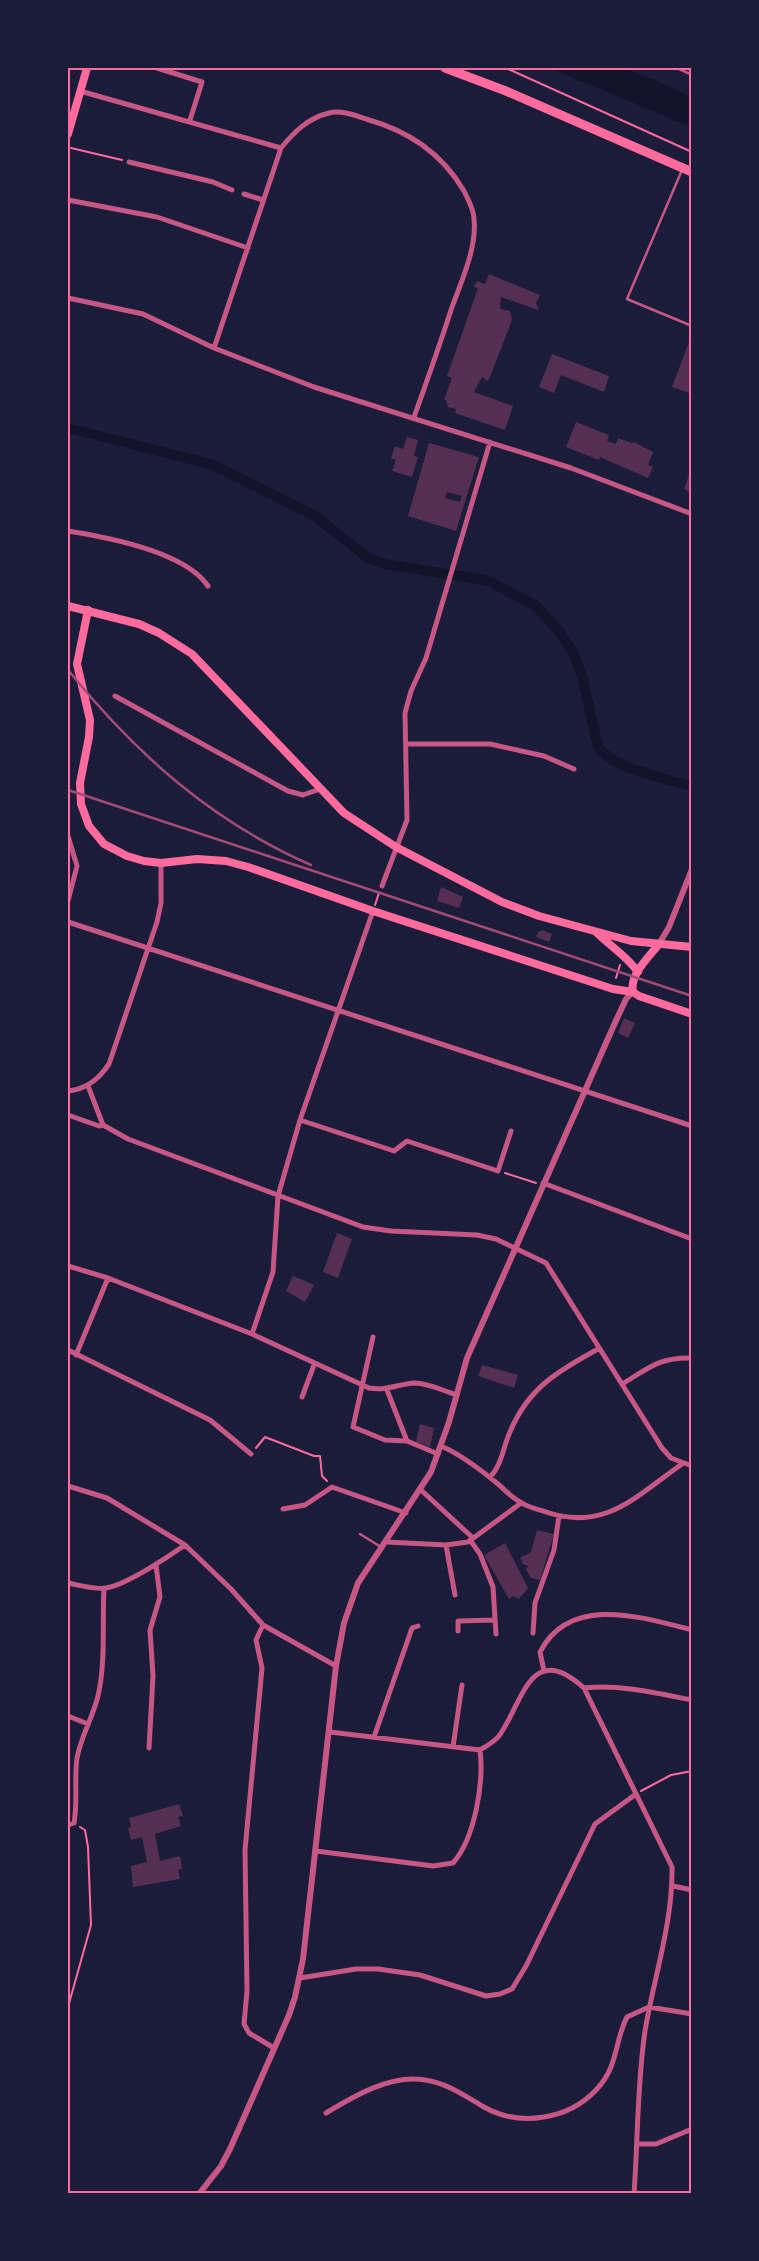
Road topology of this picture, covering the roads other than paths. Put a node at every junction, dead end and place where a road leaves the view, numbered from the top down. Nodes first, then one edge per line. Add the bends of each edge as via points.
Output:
1 (87, 68) edge
2 (157, 68) edge
3 (445, 68) edge
4 (677, 68) edge
5 (692, 75) edge
6 (80, 91) junction
7 (190, 120) junction
8 (68, 134) edge
9 (281, 148) junction
10 (129, 162) road end
11 (682, 168) junction
12 (692, 172) edge
13 (232, 190) dead end
14 (244, 194) dead end
15 (68, 200) edge
16 (263, 200) junction
17 (248, 248) junction
18 (68, 298) edge
19 (692, 326) edge
20 (214, 348) junction
21 (414, 418) junction
22 (490, 442) junction
23 (692, 514) edge
24 (68, 531) edge
25 (208, 586) dead end
26 (68, 606) edge
27 (88, 610) junction
28 (115, 696) dead end
29 (406, 744) junction
30 (574, 769) dead end
31 (320, 789) junction
32 (68, 836) edge
33 (396, 847) junction
34 (161, 864) junction
35 (692, 869) edge
36 (382, 886) road end
37 (68, 901) edge
38 (373, 911) junction
39 (68, 922) edge
40 (596, 932) junction
41 (659, 944) junction
42 (149, 947) junction
43 (692, 947) edge
44 (638, 972) junction
45 (633, 992) junction
46 (339, 1012) junction
47 (692, 1014) edge
48 (88, 1086) junction
49 (68, 1091) edge
50 (584, 1092) junction
51 (68, 1114) edge
52 (300, 1120) junction
53 (103, 1125) junction
54 (692, 1126) edge
55 (512, 1131) dead end
56 (543, 1184) junction
57 (278, 1196) junction
58 (692, 1239) edge
59 (515, 1248) junction
60 (68, 1266) edge
61 (108, 1278) junction
62 (252, 1334) junction
63 (373, 1337) dead end
64 (598, 1349) junction
65 (68, 1350) edge
66 (76, 1355) junction
67 (692, 1358) edge
68 (314, 1364) junction
69 (622, 1384) junction
70 (362, 1385) junction
71 (387, 1390) junction
72 (457, 1395) junction
73 (302, 1397) dead end
74 (407, 1441) junction
75 (441, 1446) junction
76 (251, 1454) road end
77 (438, 1454) junction
78 (682, 1464) junction
79 (692, 1466) edge
80 (490, 1477) junction
81 (68, 1486) edge
82 (421, 1490) junction
83 (521, 1503) junction
84 (283, 1510) dead end
85 (406, 1513) junction
86 (559, 1516) junction
87 (360, 1534) dead end
88 (472, 1539) junction
89 (387, 1542) junction
90 (185, 1545) junction
91 (446, 1545) junction
92 (382, 1548) junction
93 (156, 1565) junction
94 (68, 1583) edge
95 (104, 1588) junction
96 (455, 1595) dead end
97 (494, 1620) junction
98 (263, 1625) junction
99 (418, 1626) dead end
100 (692, 1630) edge
101 (458, 1632) dead end
102 (533, 1633) dead end
103 (496, 1634) dead end
104 (336, 1666) junction
105 (544, 1671) junction
106 (462, 1685) dead end
107 (584, 1688) junction
108 (692, 1700) edge
109 (68, 1716) edge
110 (88, 1724) junction
111 (330, 1732) junction
112 (374, 1737) junction
113 (453, 1747) junction
114 (149, 1748) dead end
115 (480, 1750) junction
116 (636, 1794) junction
117 (68, 1825) edge
118 (316, 1851) junction
119 (673, 1886) junction
120 (692, 1890) edge
121 (300, 1978) junction
122 (649, 2008) junction
123 (692, 2014) edge
124 (274, 2048) junction
125 (326, 2112) dead end
126 (692, 2130) edge
127 (636, 2144) junction
128 (199, 2194) edge
129 (634, 2194) edge

1 - 6 main road
2 - 7 street via 202,82
3 - 11 main road via 506,91
4 - 5 lane
6 - 7 street
6 - 8 main road
7 - 9 street
9 - 16 street
9 - 21 street via 296,130 330,113 378,122 422,144 452,170 468,198 474,218 473,238 462,280
10 - 13 street via 213,182
11 - 12 main road
11 - 19 lane via 627,299
14 - 16 street
15 - 17 street via 157,217
16 - 17 street
17 - 20 street
18 - 20 street via 143,314
20 - 21 street via 314,387
21 - 22 street
22 - 23 street
22 - 29 street via 426,658 411,691 405,713
24 - 25 street via 136,545 194,570
26 - 27 main road
27 - 31 main road via 139,624 160,633 192,654
27 - 34 main road via 77,664 90,720 80,773 82,804 89,826 104,844 127,856
28 - 31 street via 288,791 303,794
29 - 30 street via 490,744 544,756
29 - 33 street via 407,820
31 - 33 main road via 360,825
32 - 37 street via 78,866
33 - 36 street
33 - 40 main road via 502,902 547,919
34 - 38 main road via 198,859 226,861
34 - 42 street via 161,903
35 - 41 street
38 - 45 main road via 613,989
38 - 46 street
39 - 42 street
40 - 41 main road
40 - 44 main road via 611,948 631,961
41 - 43 main road
41 - 44 main road
42 - 46 street
42 - 48 street via 109,1064
44 - 45 main road
45 - 47 main road
45 - 50 street via 626,999
46 - 50 street
46 - 52 street
48 - 49 street
48 - 53 street
50 - 54 street
50 - 56 street
51 - 53 street
52 - 55 street via 394,1151 407,1141 498,1171
52 - 57 street
53 - 57 street via 128,1140
56 - 58 street
56 - 59 street
57 - 59 street via 363,1227 477,1235
57 - 62 street via 273,1272
59 - 64 street via 546,1264
59 - 72 street via 467,1358
60 - 61 street
61 - 62 street
61 - 66 street
62 - 68 street
63 - 70 street
64 - 69 street
64 - 80 street via 542,1383 528,1399 509,1434 497,1470
65 - 66 street
66 - 76 street via 210,1420
67 - 69 street via 672,1357 658,1361
68 - 70 street
68 - 73 street
69 - 78 street via 662,1448
70 - 71 street
70 - 74 street via 353,1428 385,1440
71 - 72 street via 418,1383
71 - 74 street
72 - 75 street
74 - 77 street
75 - 77 street
75 - 80 street
77 - 82 street
78 - 79 street
78 - 86 street via 607,1514 588,1519
80 - 83 street
81 - 90 street via 107,1498
82 - 85 street
82 - 88 street
83 - 86 street
83 - 88 street
84 - 85 street via 305,1505 332,1487
85 - 89 street
86 - 102 street via 554,1550 535,1602
87 - 92 lane
88 - 91 street
88 - 97 street via 494,1587
89 - 91 street
89 - 92 street
90 - 93 street
90 - 98 street
91 - 96 street
92 - 104 street via 358,1583
93 - 95 street
93 - 114 street via 160,1597 150,1630 153,1676
94 - 95 street
95 - 110 street via 101,1681
97 - 101 street via 458,1621
97 - 103 street
98 - 104 street
98 - 124 street via 256,1640 262,1668 245,1850 247,1991 244,2024 249,2033
99 - 112 street via 412,1628
100 - 105 street via 609,1614 581,1617 545,1642 540,1652
104 - 111 street
105 - 107 street via 572,1677
105 - 115 street via 529,1681 499,1736
106 - 113 street
107 - 108 street via 601,1686
107 - 116 street
109 - 110 street
110 - 117 street via 77,1758 74,1823
111 - 112 street
111 - 118 street
112 - 113 street
113 - 115 street
115 - 118 street via 479,1789 470,1833 460,1856 453,1863 433,1866
116 - 119 street via 672,1867
116 - 121 street via 594,1824 512,1989 486,1996 420,1975 378,1969 356,1969
118 - 121 street
119 - 120 street
119 - 122 street
121 - 124 street via 289,2015
122 - 123 street
122 - 125 street via 627,2017 617,2055 596,2090 562,2112 534,2118 504,2114 441,2083 424,2079 376,2088
122 - 127 street via 638,2090
124 - 128 street via 221,2166
126 - 127 street via 656,2144
127 - 129 street

